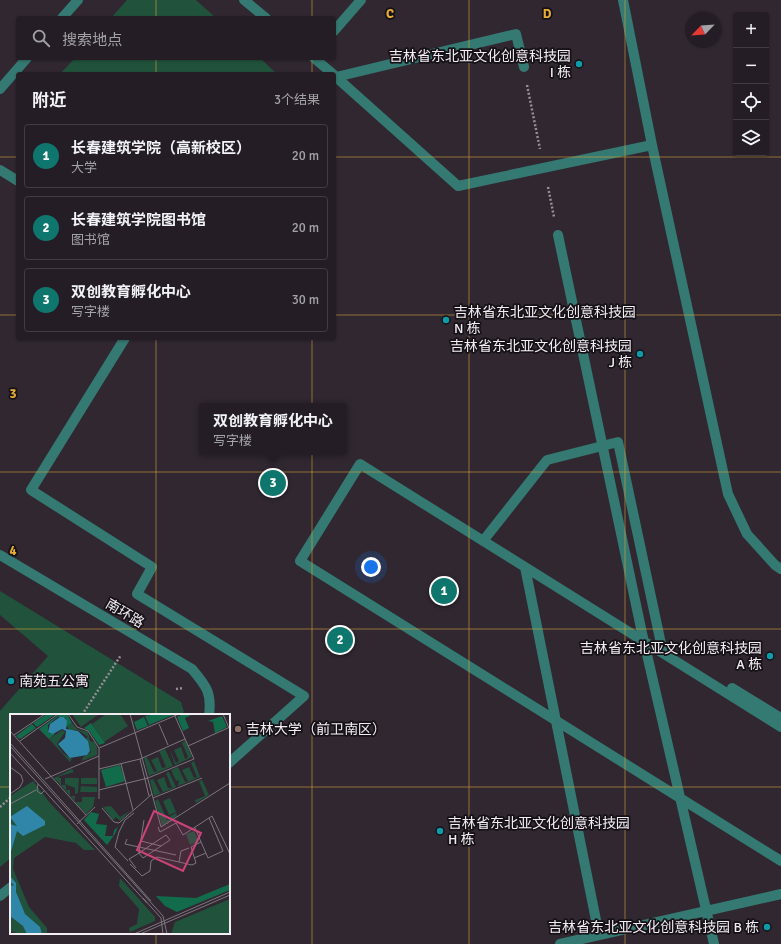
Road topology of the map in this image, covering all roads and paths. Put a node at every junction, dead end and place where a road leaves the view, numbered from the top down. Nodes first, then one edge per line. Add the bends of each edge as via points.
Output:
1 (78, 0) edge
2 (244, 0) edge
3 (361, 0) edge
4 (623, 0) edge
5 (64, 16) edge
6 (264, 16) edge
7 (336, 29) edge
8 (25, 60) edge
9 (316, 60) edge
10 (524, 67) dead end
11 (330, 72) edge
12 (336, 75) edge
13 (336, 77) edge
14 (0, 89) edge
15 (652, 145) junction
16 (0, 170) edge
17 (16, 180) edge
18 (558, 236) dead end
19 (124, 340) edge
20 (483, 541) junction
21 (0, 555) edge
22 (525, 567) junction
23 (781, 569) edge
24 (642, 633) junction
25 (663, 653) junction
26 (121, 655) dead end
27 (83, 714) edge
28 (209, 714) edge
29 (555, 718) junction
30 (781, 718) edge
31 (781, 727) edge
32 (230, 762) edge
33 (680, 794) junction
34 (10, 798) edge
35 (0, 807) edge
36 (781, 857) edge
37 (781, 861) edge
38 (10, 888) edge
39 (781, 894) edge
40 (0, 896) edge
41 (706, 911) junction
42 (599, 935) junction
43 (560, 944) edge
44 (714, 944) edge

1 - 5 lane
2 - 6 lane
3 - 7 lane
4 - 15 lane
8 - 14 lane
9 - 11 lane
10 - 12 lane via 516,34
13 - 15 lane via 458,186
15 - 23 lane via 728,494 747,534
16 - 17 lane
18 - 24 lane
19 - 32 lane via 31,490 152,566 137,594 304,696
20 - 22 lane
20 - 25 lane via 547,460 618,442
20 - 37 lane via 360,464 300,561
21 - 28 lane, 南环路 via 192,669 205,685 210,702
22 - 25 lane
22 - 29 lane
24 - 29 lane via 361,460 299,561
24 - 30 lane
24 - 33 lane
25 - 31 lane
26 - 27 path
29 - 33 lane
29 - 42 lane
33 - 36 lane
33 - 41 lane
34 - 35 path
38 - 40 lane
39 - 41 lane
41 - 42 lane
41 - 44 lane
42 - 43 lane

